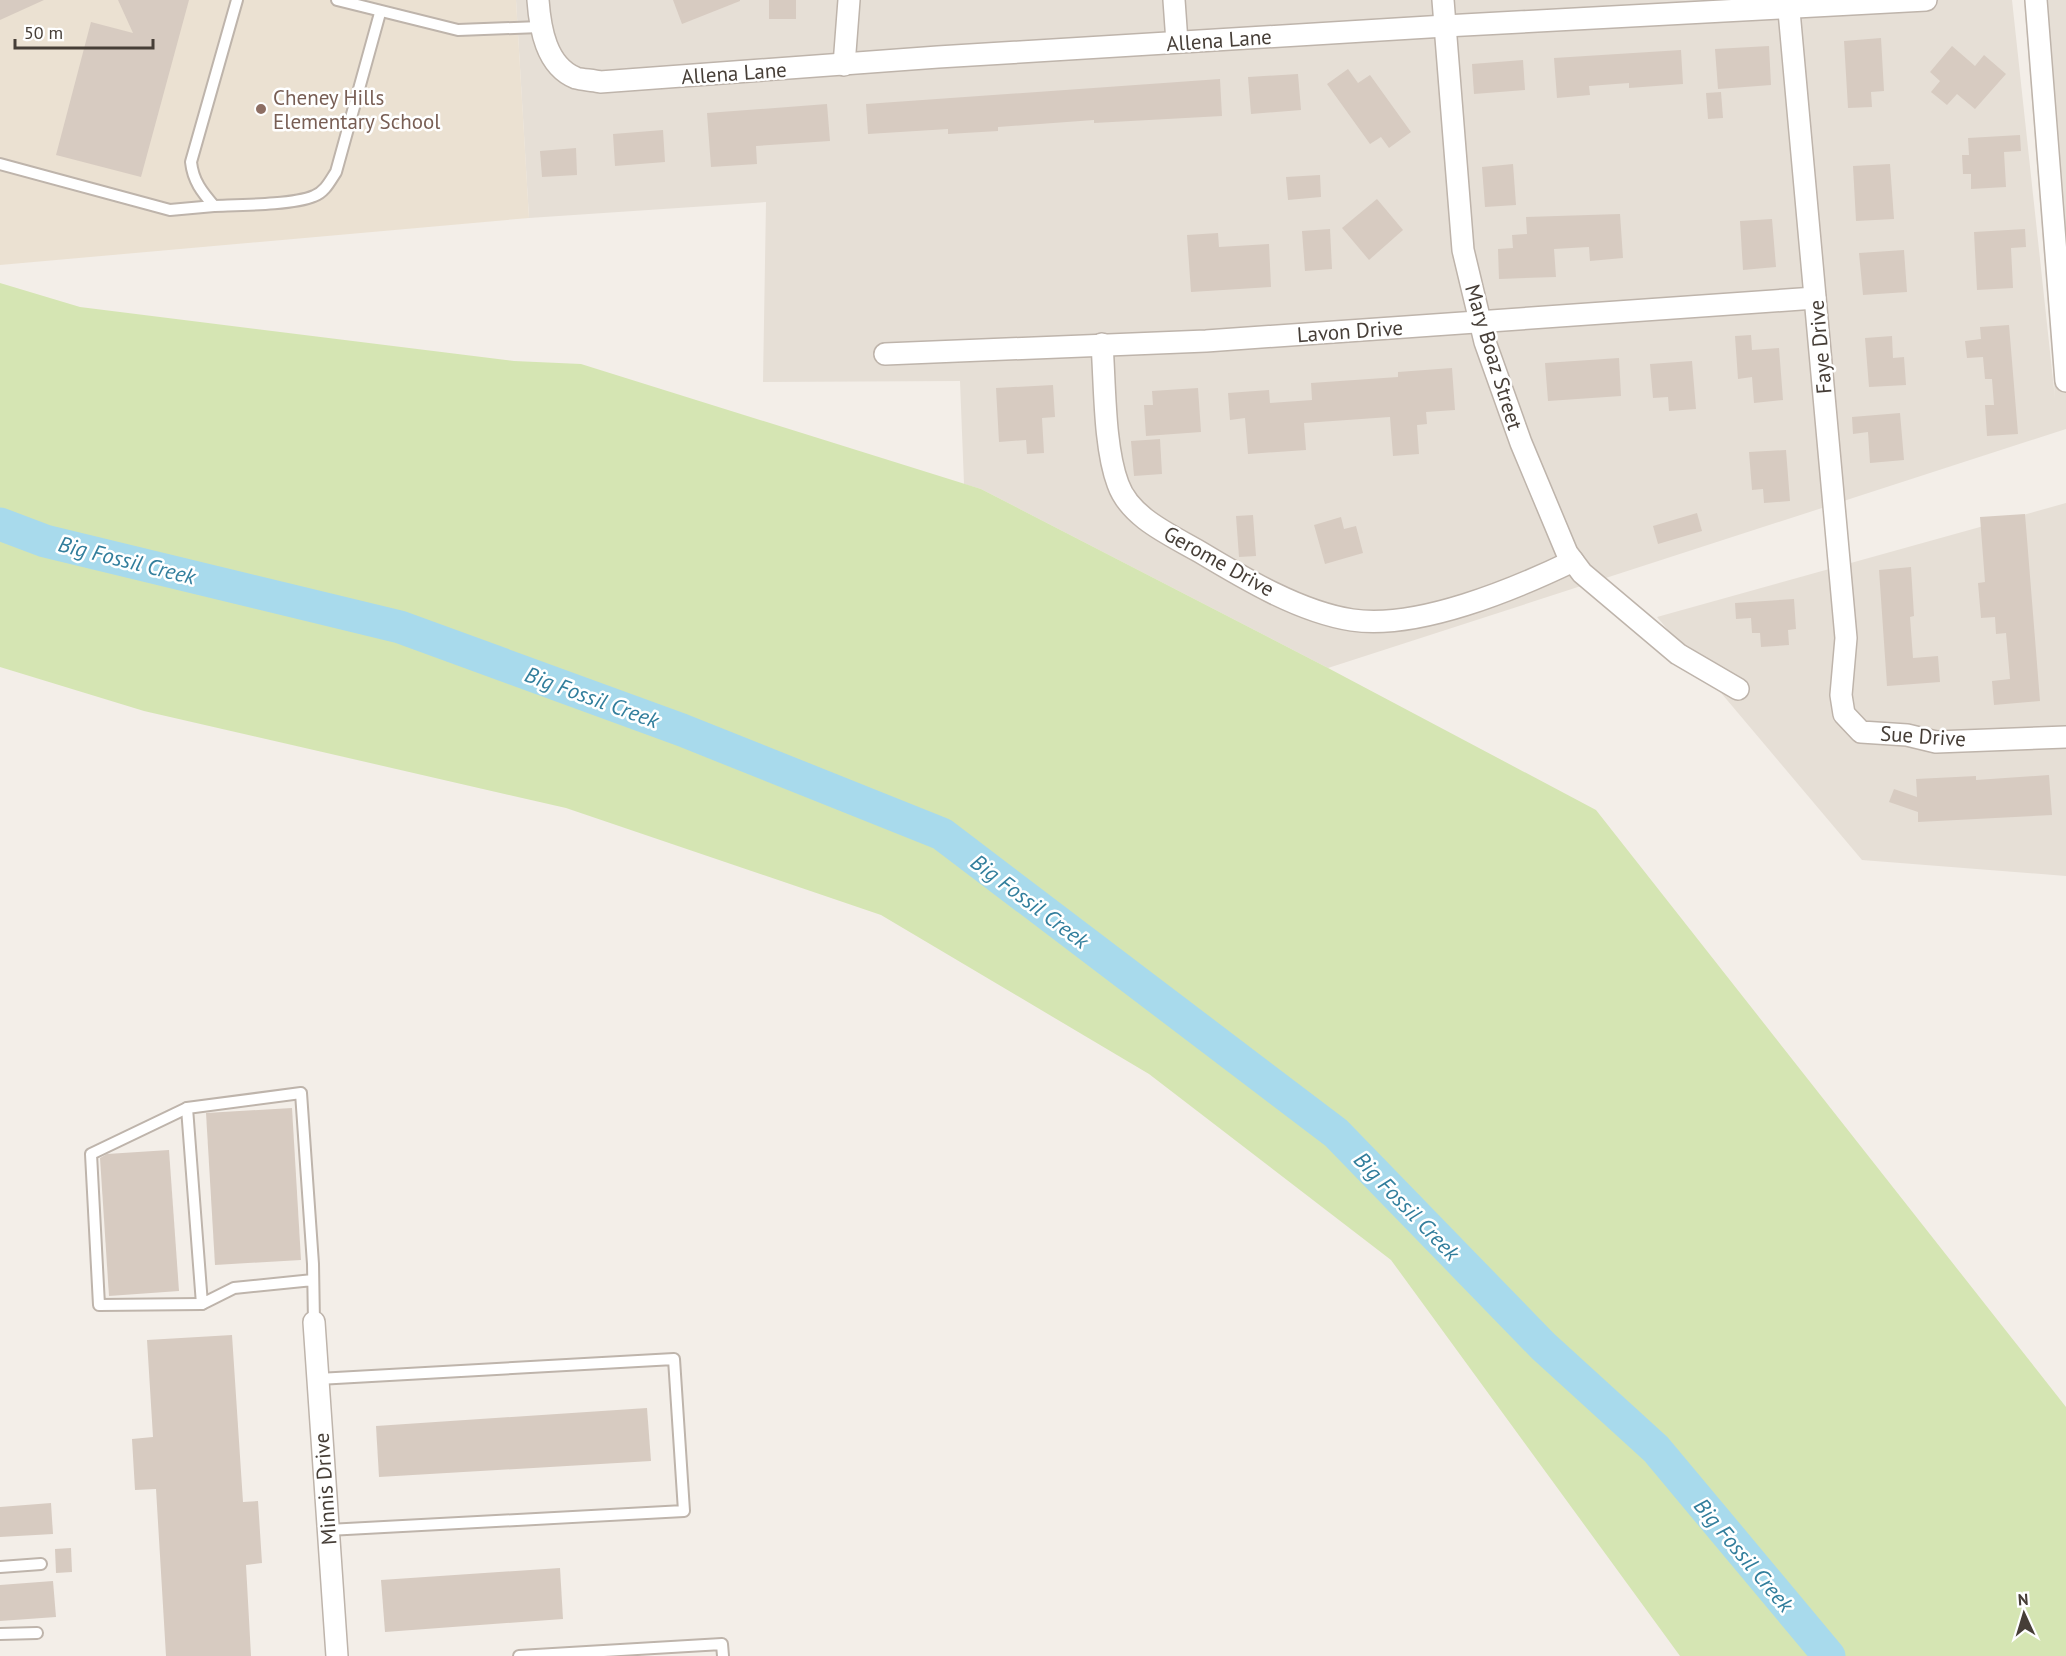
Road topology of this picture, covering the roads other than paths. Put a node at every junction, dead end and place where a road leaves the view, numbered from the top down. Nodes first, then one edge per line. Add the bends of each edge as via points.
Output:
1 (237, 0) edge
2 (337, 0) edge
3 (538, 0) edge
4 (849, 0) edge
5 (1174, 0) edge
6 (1443, 0) edge
7 (1926, 0) edge
8 (2036, 0) edge
9 (1788, 3) edge
10 (380, 13) junction
11 (1445, 26) junction
12 (540, 27) junction
13 (1177, 42) junction
14 (844, 65) junction
15 (0, 164) edge
16 (214, 206) junction
17 (2062, 280) edge
18 (1815, 298) junction
19 (1480, 321) junction
20 (1102, 345) junction
21 (885, 354) dead end
22 (2066, 381) edge
23 (1573, 561) junction
24 (1738, 689) dead end
25 (1840, 695) joint
26 (2066, 737) edge
27 (188, 1108) junction
28 (313, 1280) junction
29 (202, 1304) junction
30 (314, 1322) joint
31 (318, 1379) junction
32 (328, 1530) junction
33 (41, 1564) dead end
34 (0, 1567) edge
35 (37, 1633) dead end
36 (0, 1634) edge
37 (337, 1656) edge
38 (519, 1656) edge
39 (723, 1656) edge

1 - 16 lane via 191,162 199,189
2 - 10 lane
3 - 12 street, Allena Lane
4 - 14 street
5 - 13 street
6 - 11 street, Mary Boaz Street
7 - 9 street, Allena Lane
8 - 17 street
9 - 11 street, Allena Lane
9 - 18 street, Faye Drive
10 - 12 lane via 458,30
10 - 16 lane via 336,172 327,188 298,199
11 - 13 street, Allena Lane
11 - 19 street, Mary Boaz Street via 1463,250
12 - 14 street, Allena Lane via 561,67 576,78 600,82
13 - 14 street, Allena Lane
15 - 16 lane via 170,210
17 - 22 street
18 - 19 street, Lavon Drive
18 - 25 street, Faye Drive via 1846,638
19 - 20 street, Lavon Drive
19 - 23 street, Mary Boaz Street via 1521,443
20 - 21 street, Lavon Drive
20 - 23 street, Gerome Drive via 1112,460 1118,486 1142,518 1251,583 1321,611 1352,620 1380,622 1426,617 1543,576
23 - 24 street via 1582,573 1678,654
25 - 26 street, Sue Drive via 1844,714 1861,732 1907,735 1936,742
27 - 28 lane via 301,1093
27 - 29 lane
27 - 29 lane via 92,1154 99,1305
28 - 29 lane via 234,1288
28 - 30 lane
30 - 31 street, Minnis Drive
31 - 32 street, Minnis Drive
31 - 32 lane via 674,1359 684,1511
32 - 37 street, Minnis Drive
33 - 34 lane
35 - 36 lane
38 - 39 lane via 722,1644

